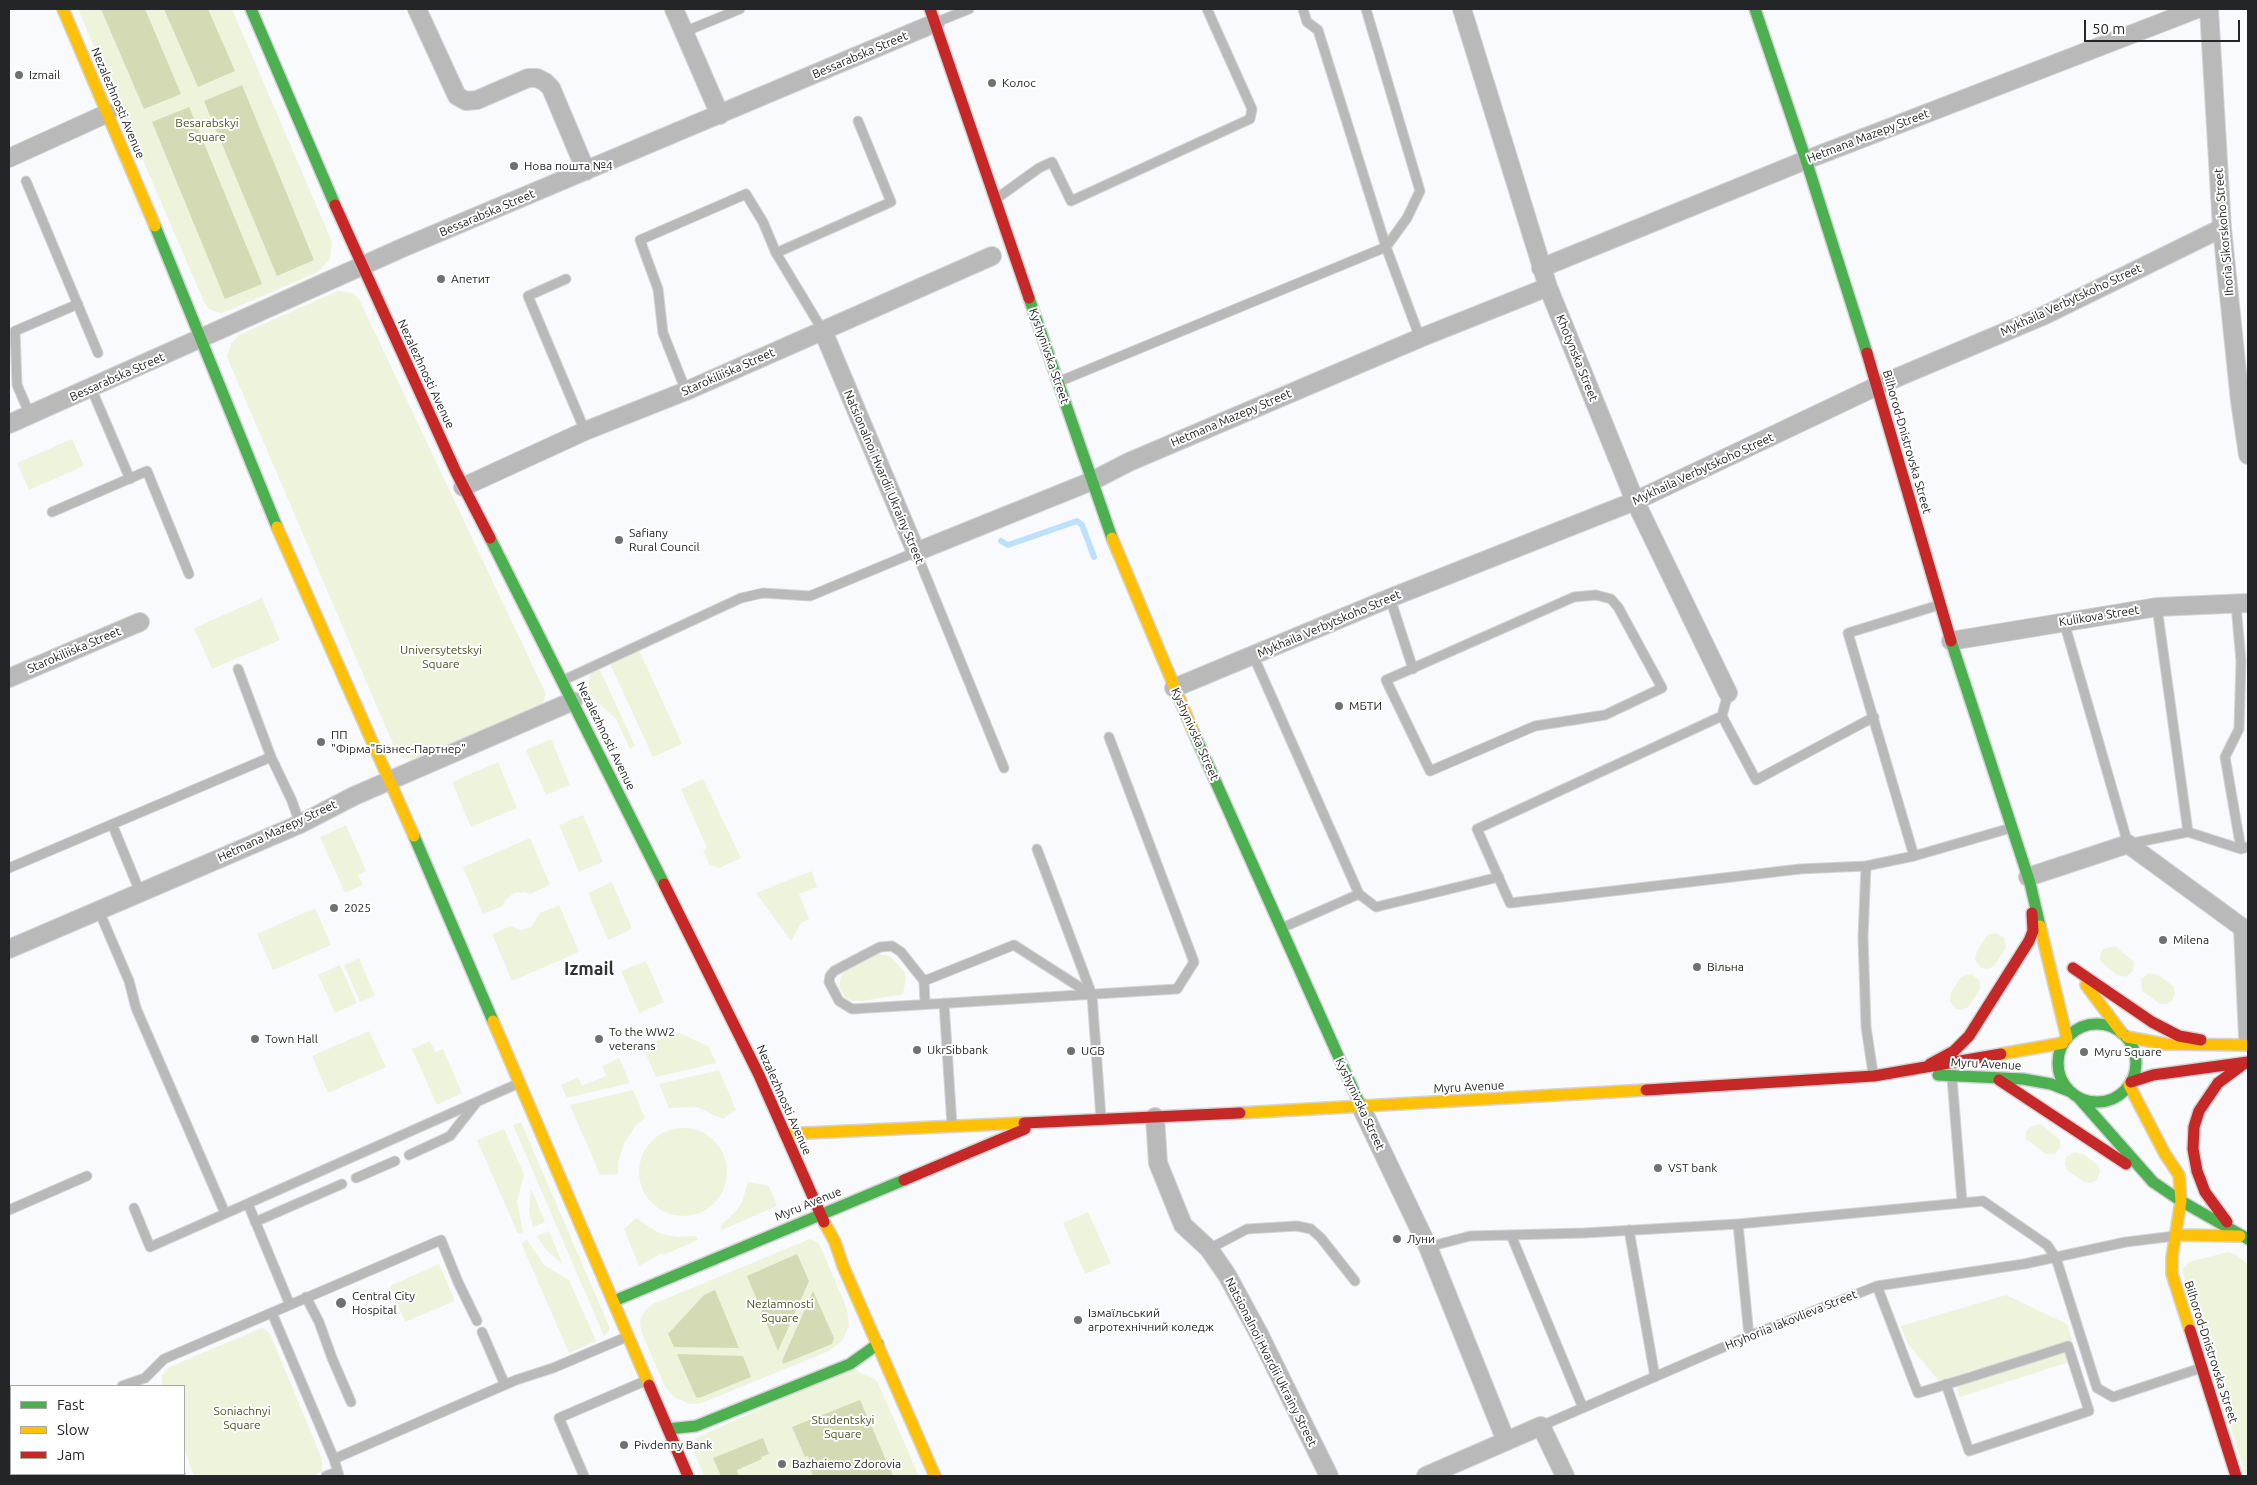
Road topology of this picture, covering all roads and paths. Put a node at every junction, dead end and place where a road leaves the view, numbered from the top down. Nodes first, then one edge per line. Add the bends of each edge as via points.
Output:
1 (63, 9) edge
2 (251, 9) edge
3 (417, 9) edge
4 (674, 9) edge
5 (740, 9) edge
6 (969, 9) edge
7 (1207, 9) edge
8 (1303, 9) edge
9 (1366, 9) edge
10 (1462, 9) edge
11 (1755, 9) edge
12 (2197, 9) edge
13 (2209, 9) edge
14 (932, 16) edge
15 (684, 32) junction
16 (108, 113) junction
17 (720, 115) junction
18 (858, 121) dead end
19 (9, 158) edge
20 (1806, 160) junction
21 (586, 171) junction
22 (26, 181) dead end
23 (995, 200) junction
24 (2222, 228) junction
25 (1386, 247) junction
26 (776, 253) junction
27 (988, 258) dead end
28 (363, 265) junction
29 (1541, 268) junction
30 (566, 279) dead end
31 (1548, 287) junction
32 (78, 304) junction
33 (823, 331) junction
34 (202, 338) junction
35 (1420, 338) junction
36 (98, 353) dead end
37 (12, 364) edge
38 (1058, 382) junction
39 (1877, 386) junction
40 (91, 388) junction
41 (686, 391) junction
42 (2244, 400) edge
43 (30, 415) junction
44 (9, 424) edge
45 (586, 431) junction
46 (2248, 454) edge
47 (130, 479) junction
48 (1092, 481) junction
49 (463, 487) junction
50 (1635, 501) junction
51 (52, 512) dead end
52 (916, 552) junction
53 (189, 574) dead end
54 (1390, 598) junction
55 (1940, 604) junction
56 (2242, 604) edge
57 (2157, 607) junction
58 (140, 622) dead end
59 (2064, 622) junction
60 (1951, 641) junction
61 (1253, 655) junction
62 (1413, 669) junction
63 (238, 670) dead end
64 (9, 678) edge
65 (563, 680) junction
66 (1174, 688) junction
67 (1728, 693) joint
68 (573, 701) junction
69 (1722, 716) junction
70 (1874, 717) junction
71 (1110, 737) dead end
72 (271, 757) junction
73 (1004, 768) dead end
74 (390, 780) junction
75 (112, 824) junction
76 (300, 824) junction
77 (2011, 828) junction
78 (2188, 832) junction
79 (2128, 844) junction
80 (2245, 848) edge
81 (1037, 849) dead end
82 (1914, 856) junction
83 (1866, 866) junction
84 (9, 868) edge
85 (1499, 877) junction
86 (2029, 880) junction
87 (140, 892) junction
88 (1359, 894) junction
89 (98, 911) junction
90 (1282, 928) junction
91 (2246, 928) edge
92 (2058, 948) dead end
93 (9, 949) edge
94 (924, 981) junction
95 (1092, 995) junction
96 (944, 1002) junction
97 (925, 1004) junction
98 (2124, 1035) junction
99 (2248, 1037) edge
100 (2065, 1041) junction
101 (2248, 1045) edge
102 (2247, 1063) edge
103 (1923, 1067) junction
104 (1899, 1073) junction
105 (1874, 1076) junction
106 (1952, 1076) junction
107 (1999, 1080) junction
108 (520, 1083) junction
109 (2130, 1083) junction
110 (2074, 1094) junction
111 (477, 1102) junction
112 (1361, 1107) junction
113 (1155, 1117) junction
114 (1101, 1120) junction
115 (1040, 1122) junction
116 (952, 1125) junction
117 (785, 1134) junction
118 (2193, 1149) junction
119 (410, 1155) dead end
120 (395, 1161) dead end
121 (2179, 1175) junction
122 (87, 1176) dead end
123 (356, 1178) dead end
124 (2153, 1182) junction
125 (342, 1184) dead end
126 (1962, 1202) junction
127 (2181, 1202) junction
128 (248, 1204) junction
129 (134, 1208) dead end
130 (9, 1210) edge
131 (225, 1214) junction
132 (821, 1216) junction
133 (255, 1222) junction
134 (1738, 1224) junction
135 (2232, 1228) junction
136 (1629, 1230) junction
137 (1511, 1235) junction
138 (2178, 1236) junction
139 (2247, 1238) edge
140 (1428, 1247) junction
141 (1209, 1249) junction
142 (2056, 1258) junction
143 (1355, 1281) dead end
144 (1877, 1286) junction
145 (306, 1297) junction
146 (614, 1301) junction
147 (290, 1304) junction
148 (272, 1313) junction
149 (477, 1321) dead end
150 (482, 1332) dead end
151 (628, 1336) junction
152 (1749, 1336) junction
153 (878, 1344) junction
154 (2201, 1368) junction
155 (1654, 1377) junction
156 (647, 1380) junction
157 (146, 1382) edge
158 (1946, 1384) junction
159 (128, 1385) edge
160 (505, 1385) junction
161 (351, 1402) dead end
162 (1582, 1408) junction
163 (1541, 1426) junction
164 (668, 1429) junction
165 (1506, 1441) junction
166 (334, 1459) junction
167 (338, 1474) edge
168 (326, 1476) edge
169 (584, 1476) edge
170 (688, 1476) edge
171 (935, 1476) edge
172 (1329, 1476) edge
173 (1426, 1476) edge
174 (1565, 1476) edge
175 (2236, 1476) edge

1 - 16 main road, Nezalezhnosti Avenue
2 - 28 main road, Nezalezhnosti Avenue
3 - 21 street via 457,96 466,101 477,100 528,78 537,78 552,88
4 - 15 street
5 - 15 lane
6 - 14 lane, Bessarabska Street
7 - 23 lane via 1252,108 1250,119 1070,201 1052,162
8 - 25 lane via 1307,22 1318,30
9 - 25 lane via 1420,190 1407,218
10 - 29 street, Khotynska Street
11 - 20 main road, Bilhorod-Dnistrovska Street
12 - 20 street, Hetmana Mazepy Street
13 - 24 street, Ihoria Sikorskoho Street
14 - 17 street, Bessarabska Street
14 - 23 main road, Kyshynivska Street
15 - 17 street
16 - 19 street
16 - 34 main road, Nezalezhnosti Avenue
17 - 21 street, Bessarabska Street
18 - 26 lane via 892,202
20 - 29 street, Hetmana Mazepy Street
20 - 39 main road, Bilhorod-Dnistrovska Street
21 - 28 street, Bessarabska Street
22 - 32 lane
23 - 38 main road, Kyshynivska Street
24 - 39 street, Mykhaila Verbytskoho Street via 2044,315
24 - 42 street, Ihoria Sikorskoho Street
25 - 35 lane
25 - 38 lane
26 - 33 lane, Natsionalnoi Hvardii Ukrainy Street
26 - 41 lane, Natsionalnoi Hvardii Ukrainy Street via 746,194 640,240 658,289 662,332
27 - 33 street, Starokiliiska Street
28 - 34 street, Bessarabska Street
28 - 49 main road, Nezalezhnosti Avenue
29 - 31 street, Khotynska Street
30 - 45 lane via 528,296
31 - 35 street, Hetmana Mazepy Street
31 - 50 street, Khotynska Street
32 - 36 lane
32 - 37 lane via 16,331
33 - 41 street, Starokiliiska Street
33 - 52 street, Natsionalnoi Hvardii Ukrainy Street
34 - 40 street, Bessarabska Street
34 - 74 main road, Nezalezhnosti Avenue via 286,550
35 - 48 street, Hetmana Mazepy Street via 1129,462
37 - 43 lane
38 - 48 main road, Kyshynivska Street
39 - 50 street, Mykhaila Verbytskoho Street
39 - 55 main road, Bilhorod-Dnistrovska Street
40 - 43 street, Bessarabska Street
40 - 47 lane
41 - 45 street, Starokiliiska Street
42 - 46 street, Ihoria Sikorskoho Street
43 - 44 street, Bessarabska Street
45 - 49 street, Starokiliiska Street
47 - 51 lane
47 - 53 lane via 148,471
48 - 52 street, Hetmana Mazepy Street
48 - 66 main road, Kyshynivska Street
49 - 65 main road, Nezalezhnosti Avenue
50 - 54 street, Mykhaila Verbytskoho Street
50 - 67 street, Khotynska Street
52 - 65 lane via 810,596 763,593 741,598
52 - 73 lane, Natsionalnoi Hvardii Ukrainy Street
54 - 61 street, Mykhaila Verbytskoho Street
54 - 62 lane
55 - 60 main road, Bilhorod-Dnistrovska Street
55 - 70 lane via 1848,634
56 - 57 street, Kulikova Street
56 - 80 lane via 2240,729 2225,758
57 - 59 street, Kulikova Street
57 - 78 lane
58 - 64 street, Starokiliiska Street
59 - 60 street, Kulikova Street
59 - 79 lane
60 - 77 main road, Bilhorod-Dnistrovska Street
61 - 66 street, Mykhaila Verbytskoho Street
61 - 88 lane
62 - 62 lane via 1386,680 1430,771 1535,726 1605,715 1662,688 1618,608 1611,599 1596,595 1574,597
63 - 72 lane
65 - 68 main road, Nezalezhnosti Avenue
66 - 90 main road, Kyshynivska Street
67 - 69 lane
68 - 74 street, Hetmana Mazepy Street
68 - 117 main road, Nezalezhnosti Avenue via 735,1026
69 - 70 lane via 1756,780
69 - 85 lane via 1477,829
70 - 82 lane
71 - 95 lane via 1194,962 1177,989
72 - 75 lane
72 - 76 lane
74 - 76 street, Hetmana Mazepy Street
74 - 108 main road, Nezalezhnosti Avenue
75 - 84 lane
75 - 87 lane
76 - 87 street, Hetmana Mazepy Street
77 - 82 lane
77 - 86 main road, Bilhorod-Dnistrovska Street
78 - 79 lane
78 - 80 lane
79 - 86 street
79 - 91 street
81 - 95 lane
82 - 83 lane
83 - 85 lane via 1800,869 1510,903
83 - 105 lane via 1863,937 1866,1028
85 - 88 lane via 1376,907
86 - 92 main road, Bilhorod-Dnistrovska Street
86 - 100 main road, Bilhorod-Dnistrovska Street
86 - 103 main road via 2032,931 2024,952 1964,1042 1944,1059
87 - 89 street, Hetmana Mazepy Street
88 - 90 lane
89 - 93 street, Hetmana Mazepy Street
89 - 131 lane
90 - 112 main road, Kyshynivska Street
91 - 99 street
94 - 95 lane via 1014,944
94 - 97 lane
94 - 97 lane via 901,952 892,946 880,947 834,971 829,982 838,1001 852,1009
95 - 96 lane
95 - 114 lane
96 - 97 lane
96 - 116 lane
98 - 100 main road via 2108,1025 2091,1024 2080,1027
98 - 101 main road via 2165,1044
98 - 101 main road via 2070,964 2152,1022 2179,1036
98 - 109 main road via 2136,1059
100 - 103 main road, Myru Avenue
100 - 110 main road via 2058,1054 2058,1065 2060,1076
102 - 109 main road via 2153,1075
102 - 118 main road via 2218,1083 2208,1096 2194,1127
103 - 104 main road, Myru Avenue
104 - 105 main road, Myru Avenue
104 - 106 main road, Myru Avenue
105 - 112 main road, Myru Avenue
106 - 107 main road, Myru Avenue
106 - 126 lane
107 - 110 main road, Myru Avenue via 2051,1084
107 - 124 main road
108 - 111 lane
108 - 146 main road, Nezalezhnosti Avenue
109 - 110 main road via 2121,1093 2106,1101 2094,1102
109 - 121 main road
110 - 124 main road
111 - 119 lane via 450,1136
111 - 128 lane
112 - 113 main road, Myru Avenue
112 - 140 street, Kyshynivska Street
113 - 114 main road, Myru Avenue
113 - 141 street, Natsionalnoi Hvardii Ukrainy Street via 1158,1163 1165,1181 1183,1225
114 - 115 main road, Myru Avenue
115 - 116 main road, Myru Avenue
115 - 132 main road, Myru Avenue via 882,1187
116 - 117 main road, Myru Avenue
117 - 132 main road, Nezalezhnosti Avenue
118 - 121 main road
118 - 135 main road via 2197,1171 2206,1192
120 - 123 lane
121 - 127 main road, Bilhorod-Dnistrovska Street
122 - 130 lane
124 - 127 main road
125 - 133 lane
126 - 134 lane
126 - 142 lane via 1983,1201 2047,1246
127 - 135 main road
127 - 138 main road, Bilhorod-Dnistrovska Street
128 - 131 lane
128 - 133 lane
129 - 131 lane via 150,1247
132 - 146 main road, Myru Avenue via 792,1225
132 - 153 main road, Nezalezhnosti Avenue
133 - 147 lane
134 - 136 lane
134 - 152 lane
135 - 139 main road
136 - 137 lane
136 - 155 lane
137 - 140 lane via 1470,1236
137 - 162 lane
138 - 139 main road via 2218,1234
138 - 142 lane, Hryhoriia Iakovlieva Street via 2126,1242
138 - 154 main road, Bilhorod-Dnistrovska Street via 2172,1257 2172,1274
140 - 165 street, Kyshynivska Street
141 - 143 lane via 1247,1229 1297,1226 1311,1229
141 - 172 street, Natsionalnoi Hvardii Ukrainy Street via 1259,1334
142 - 144 lane, Hryhoriia Iakovlieva Street
142 - 154 lane via 2097,1388 2113,1396
144 - 152 lane, Hryhoriia Iakovlieva Street
144 - 158 lane via 1918,1393
145 - 147 lane
145 - 149 lane via 441,1240
145 - 161 lane
146 - 151 main road, Nezalezhnosti Avenue
147 - 148 lane
148 - 157 lane via 164,1359
148 - 166 lane
150 - 160 lane
151 - 156 main road, Nezalezhnosti Avenue
151 - 160 lane
152 - 155 lane, Hryhoriia Iakovlieva Street
153 - 164 main road via 850,1364 696,1426
153 - 171 main road, Nezalezhnosti Avenue
154 - 175 main road, Bilhorod-Dnistrovska Street
155 - 162 lane, Hryhoriia Iakovlieva Street
156 - 164 main road, Nezalezhnosti Avenue
156 - 169 lane via 559,1418
157 - 159 lane
158 - 158 lane via 2068,1346 2089,1411 1969,1451
160 - 166 lane
162 - 163 lane, Hryhoriia Iakovlieva Street
163 - 165 street, Hryhoriia Iakovlieva Street
163 - 174 street
164 - 170 main road, Nezalezhnosti Avenue
165 - 173 street, Hryhoriia Iakovlieva Street
166 - 167 lane
167 - 168 lane

